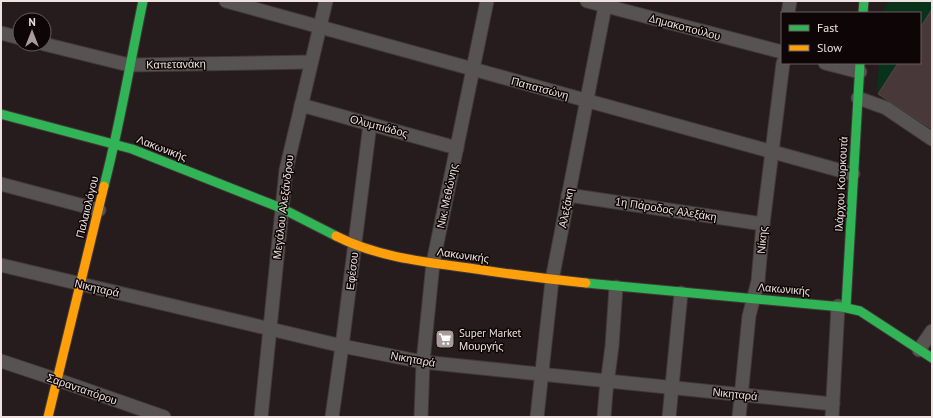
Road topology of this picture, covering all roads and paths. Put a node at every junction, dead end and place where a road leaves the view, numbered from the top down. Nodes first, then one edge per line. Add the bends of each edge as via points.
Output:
1 (143, 1) edge
2 (226, 1) edge
3 (326, 1) edge
4 (487, 1) edge
5 (588, 1) edge
6 (790, 1) edge
7 (864, 1) edge
8 (605, 3) edge
9 (788, 12) edge
10 (863, 12) edge
11 (320, 27) junction
12 (1, 33) edge
13 (12, 36) edge
14 (52, 46) edge
15 (781, 52) edge
16 (311, 62) junction
17 (782, 64) edge
18 (834, 64) edge
19 (129, 65) junction
20 (860, 67) edge
21 (473, 69) junction
22 (858, 98) junction
23 (586, 101) junction
24 (301, 105) junction
25 (1, 114) edge
26 (370, 124) junction
27 (932, 138) edge
28 (115, 144) junction
29 (457, 148) junction
30 (772, 152) junction
31 (854, 174) junction
32 (1, 184) edge
33 (568, 195) junction
34 (281, 208) junction
35 (99, 210) junction
36 (763, 224) junction
37 (355, 244) junction
38 (434, 263) junction
39 (1, 266) edge
40 (552, 280) junction
41 (80, 284) junction
42 (616, 286) junction
43 (680, 293) junction
44 (754, 299) junction
45 (842, 307) junction
46 (269, 328) junction
47 (932, 331) edge
48 (342, 346) junction
49 (919, 350) junction
50 (932, 358) edge
51 (1, 362) edge
52 (423, 362) junction
53 (541, 374) junction
54 (58, 380) junction
55 (608, 381) junction
56 (672, 388) junction
57 (741, 395) junction
58 (833, 411) edge
59 (48, 417) edge
60 (164, 417) edge
61 (261, 417) edge
62 (332, 417) edge
63 (421, 417) edge
64 (537, 417) edge
65 (604, 417) edge
66 (669, 417) edge
67 (739, 417) edge

1 - 19 main road, Παλαιολόγου
2 - 11 street, Παπατσώνη
3 - 11 street, Μεγάλου Αλεξάνδρου
4 - 21 street, Νικ. Μεθώνης
5 - 8 street, Δημακοπούλου
6 - 9 street
7 - 10 main road
8 - 15 street, Δημακοπούλου
8 - 23 street, Αλεξάκη
11 - 16 street, Μεγάλου Αλεξάνδρου
11 - 21 street, Παπατσώνη
12 - 13 street
14 - 19 street, Καπετανάκη
16 - 19 street, Καπετανάκη
16 - 24 street, Μεγάλου Αλεξάνδρου
17 - 30 street, Νίκης
18 - 20 street
19 - 28 main road, Παλαιολόγου
20 - 22 main road, Ιλάρχου Κουρκουτά
21 - 23 street, Παπατσώνη
21 - 29 street, Νικ. Μεθώνης
22 - 27 street via 886,108
22 - 31 main road, Ιλάρχου Κουρκουτά
23 - 30 street, Παπατσώνη
23 - 33 street, Αλεξάκη
24 - 26 street, Ολυμπιάδος
24 - 34 street, Μεγάλου Αλεξάνδρου via 286,170
25 - 28 main road, Λακωνικής
26 - 29 street, Ολυμπιάδος
26 - 37 street, Εφέσου
28 - 34 main road, Λακωνικής
28 - 35 main road, Παλαιολόγου
29 - 38 street, Νικ. Μεθώνης
30 - 31 street, Παπατσώνη
30 - 36 street, Νίκης
31 - 45 main road, Ιλάρχου Κουρκουτά
32 - 35 street
33 - 36 street, 1η Πάροδος Αλεξάκη
33 - 40 street, Αλεξάκη
34 - 37 main road, Λακωνικής
34 - 46 street, Μεγάλου Αλεξάνδρου
35 - 41 main road, Παλαιολόγου
36 - 44 street, Νίκης
37 - 38 main road, Λακωνικής via 384,254
37 - 48 street, Εφέσου
38 - 40 main road, Λακωνικής
38 - 52 street, Νικ. Μεθώνης
39 - 41 street, Νικηταρά
40 - 42 main road, Λακωνικής
40 - 53 street, Αλεξάκη
41 - 46 street, Νικηταρά
41 - 54 main road, Παλαιολόγου
42 - 43 main road, Λακωνικής
42 - 55 street
43 - 44 main road, Λακωνικής
43 - 56 street
44 - 45 main road, Λακωνικής
44 - 57 street, Νίκης via 749,316
45 - 49 main road, Λακωνικής via 860,311
45 - 58 street
46 - 48 street, Νικηταρά
46 - 61 street, Μεγάλου Αλεξάνδρου
47 - 49 street
48 - 52 street, Νικηταρά
48 - 62 street, Εφέσου
49 - 50 main road, Λακωνικής
51 - 54 street, Σαρανταπόρου
52 - 53 street, Νικηταρά
52 - 63 street, Νικ. Μεθώνης
53 - 55 street, Νικηταρά
53 - 64 street, Αλεξάκη
54 - 59 main road, Παλαιολόγου
54 - 60 street, Σαρανταπόρου
55 - 56 street, Νικηταρά
55 - 65 street
56 - 57 street, Νικηταρά
56 - 66 street
57 - 58 street, Νικηταρά
57 - 67 street, Νίκης

